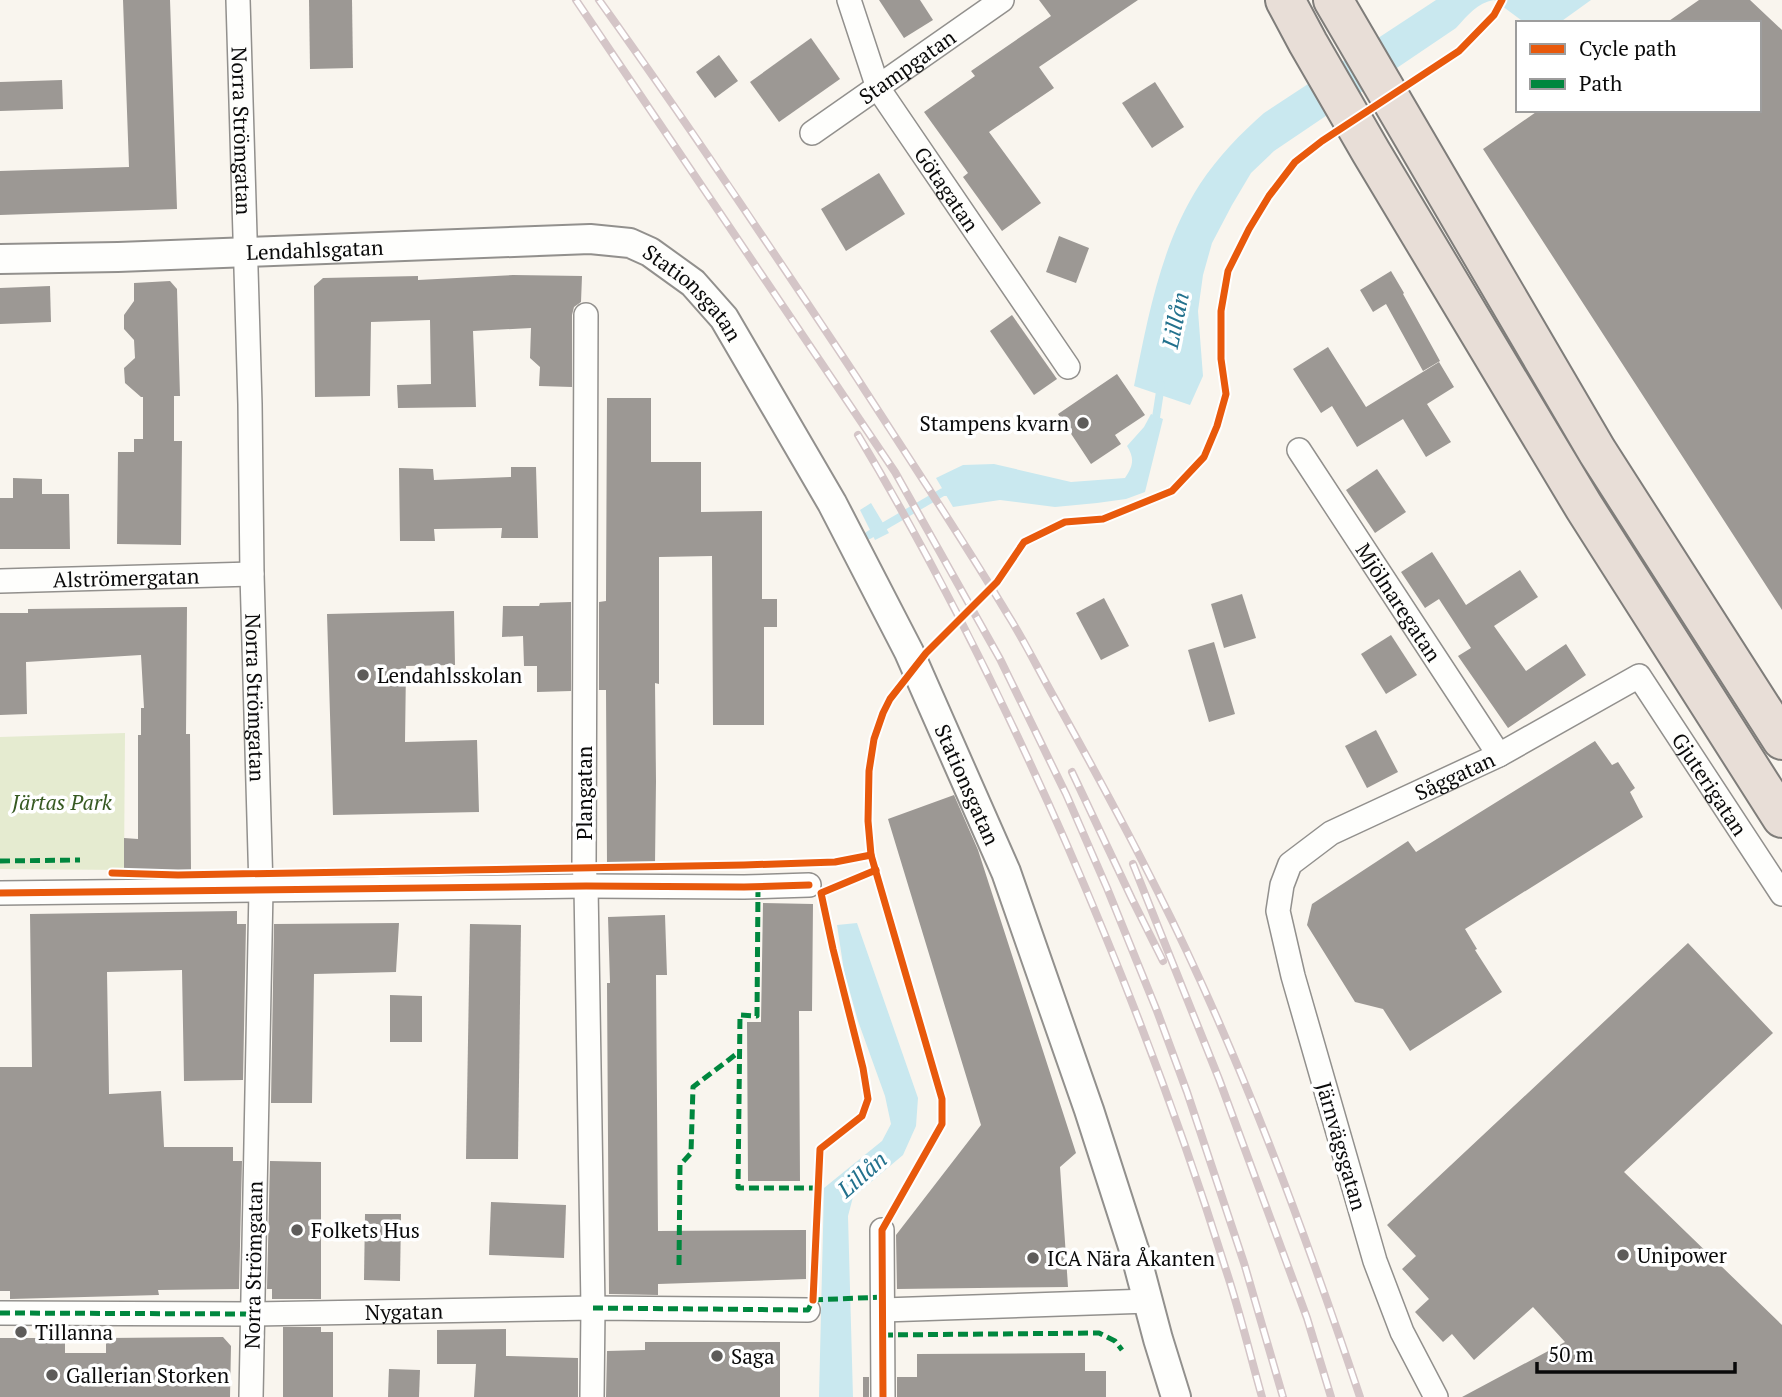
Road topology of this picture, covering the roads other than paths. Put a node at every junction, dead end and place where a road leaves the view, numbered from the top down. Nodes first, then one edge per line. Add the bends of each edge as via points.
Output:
1 (238, 0) edge
2 (849, 0) edge
3 (1002, 0) edge
4 (1285, 0) edge
5 (1338, 10) edge
6 (878, 88) junction
7 (812, 133) dead end
8 (630, 243) joint
9 (244, 252) junction
10 (0, 259) edge
11 (586, 316) dead end
12 (1068, 368) dead end
13 (1299, 450) dead end
14 (252, 574) junction
15 (0, 581) edge
16 (1639, 676) joint
17 (1782, 740) edge
18 (1499, 755) junction
19 (1782, 818) edge
20 (809, 885) dead end
21 (586, 886) junction
22 (1282, 886) joint
23 (261, 890) junction
24 (0, 892) edge
25 (1782, 894) edge
26 (882, 1230) dead end
27 (1149, 1301) junction
28 (593, 1308) junction
29 (808, 1310) dead end
30 (883, 1310) junction
31 (0, 1313) edge
32 (252, 1314) junction
33 (251, 1397) edge
34 (592, 1397) edge
35 (883, 1397) edge
36 (1176, 1397) edge
37 (1436, 1397) edge

1 - 9 street, Norra Strömgatan
2 - 6 street, Götagatan
3 - 6 street, Stampgatan
4 - 19 highway via 1584,507
5 - 17 highway via 1597,451
6 - 7 street, Stampgatan
6 - 12 street, Götagatan
8 - 9 street, Lendahlsgatan via 590,239
8 - 27 street, Stationsgatan via 694,283 724,318 832,503 909,652 1006,872 1094,1123
9 - 10 street, Lendahlsgatan
9 - 14 street, Norra Strömgatan
11 - 21 street, Plangatan
13 - 18 street, Mjölnaregatan
14 - 15 street, Alströmergatan
14 - 23 street, Norra Strömgatan
16 - 18 street, Såggatan
16 - 25 street, Gjuterigatan
18 - 22 street, Såggatan via 1331,833 1290,864
20 - 21 street
21 - 23 street
21 - 28 street, Plangatan
22 - 37 street, Järnvägsgatan via 1278,911 1293,976 1375,1261 1402,1332
23 - 24 street
23 - 32 street, Norra Strömgatan
26 - 30 street
27 - 30 street
27 - 36 street, Stationsgatan
28 - 29 street, Nygatan
28 - 32 street, Nygatan
28 - 34 street, Plangatan
30 - 35 street
31 - 32 street, Nygatan
32 - 33 street, Norra Strömgatan

